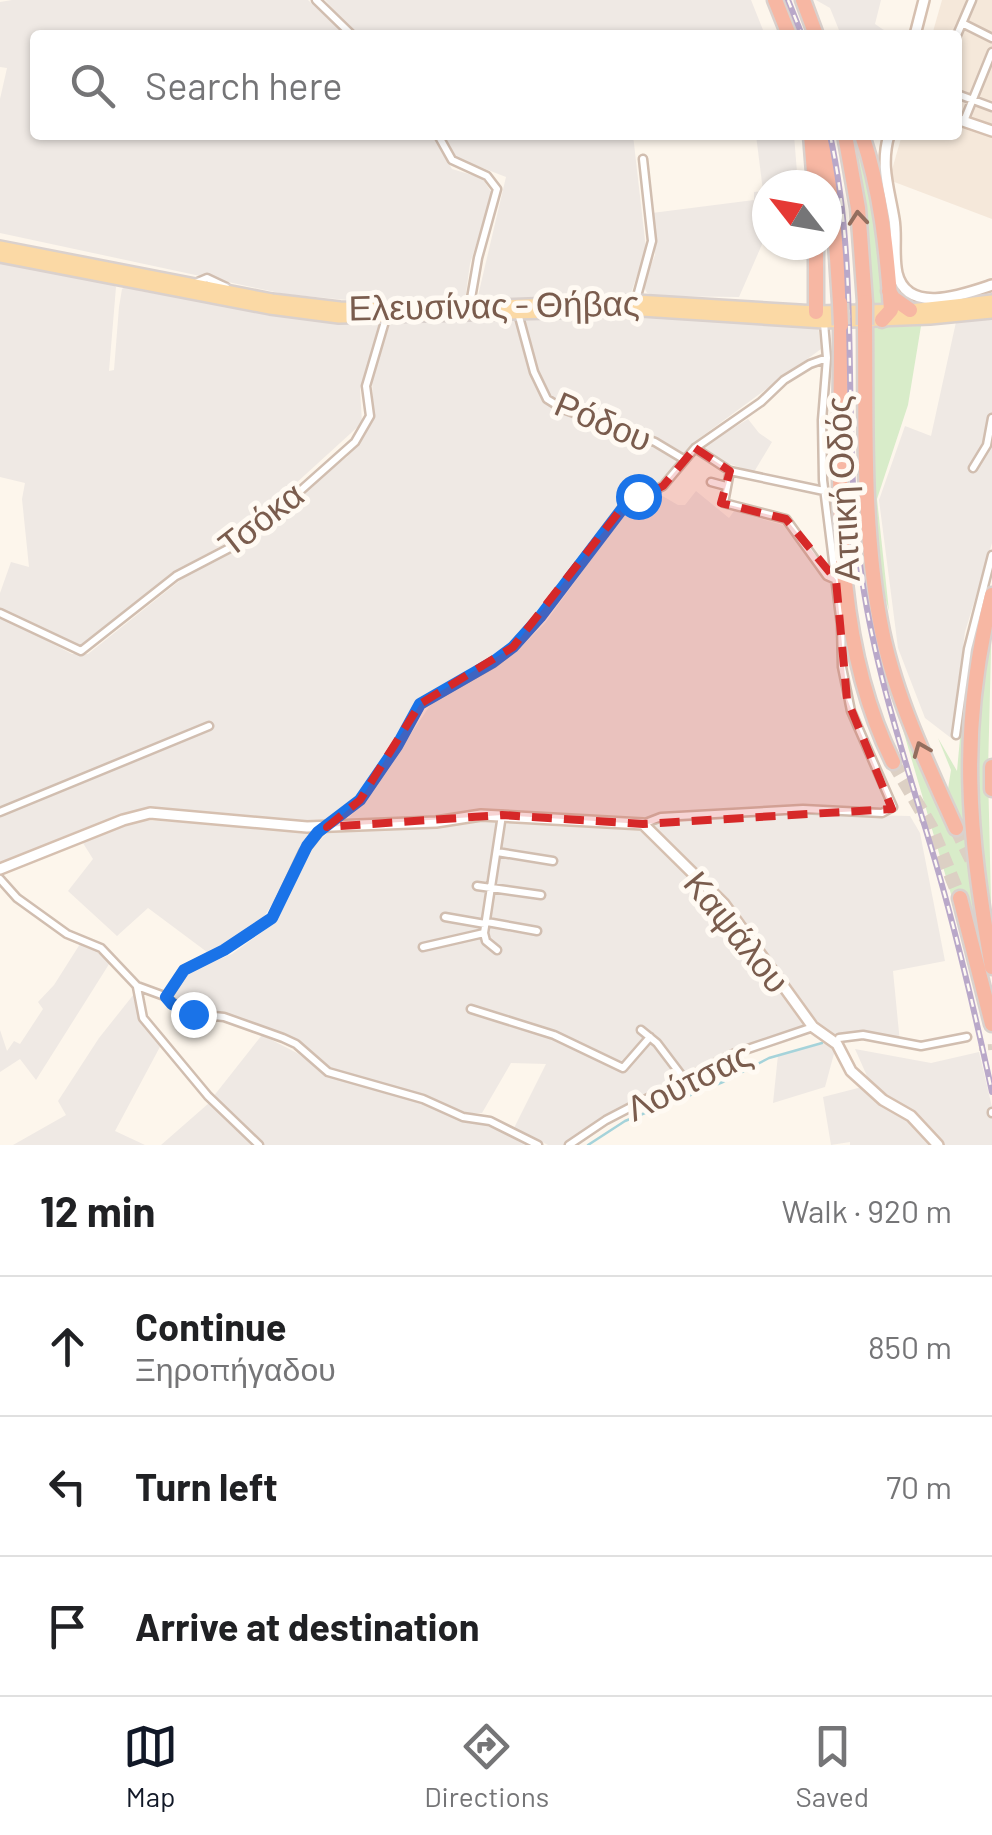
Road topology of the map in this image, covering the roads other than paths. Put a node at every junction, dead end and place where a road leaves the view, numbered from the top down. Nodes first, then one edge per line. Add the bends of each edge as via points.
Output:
1 (316, 0) edge
2 (775, 0) edge
3 (803, 0) edge
4 (924, 0) edge
5 (972, 0) edge
6 (962, 23) junction
7 (347, 30) edge
8 (787, 30) edge
9 (816, 30) edge
10 (916, 30) edge
11 (959, 30) edge
12 (992, 38) edge
13 (992, 52) edge
14 (962, 96) edge
15 (972, 100) junction
16 (992, 106) edge
17 (962, 117) edge
18 (962, 121) edge
19 (992, 131) edge
20 (441, 140) edge
21 (810, 140) edge
22 (823, 140) edge
23 (845, 140) edge
24 (863, 140) edge
25 (888, 140) edge
26 (643, 159) dead end
27 (814, 170) edge
28 (0, 246) edge
29 (0, 256) edge
30 (817, 260) edge
31 (992, 285) edge
32 (890, 291) junction
33 (636, 301) junction
34 (992, 301) edge
35 (519, 310) junction
36 (910, 310) junction
37 (469, 312) junction
38 (992, 312) edge
39 (886, 315) junction
40 (820, 317) junction
41 (386, 318) junction
42 (828, 358) junction
43 (992, 418) edge
44 (696, 448) junction
45 (685, 460) junction
46 (973, 468) dead end
47 (730, 470) junction
48 (711, 482) dead end
49 (726, 486) junction
50 (824, 491) junction
51 (992, 556) edge
52 (836, 580) junction
53 (992, 595) edge
54 (0, 613) edge
55 (208, 726) dead end
56 (956, 735) dead end
57 (893, 762) tunnel mouth
58 (992, 767) edge
59 (992, 789) edge
60 (0, 812) edge
61 (502, 816) junction
62 (643, 824) junction
63 (327, 827) junction
64 (956, 828) tunnel mouth
65 (497, 852) junction
66 (553, 861) dead end
67 (0, 869) edge
68 (0, 879) edge
69 (477, 886) dead end
70 (492, 888) junction
71 (541, 895) dead end
72 (960, 898) tunnel mouth
73 (446, 916) dead end
74 (486, 923) junction
75 (537, 931) dead end
76 (484, 933) junction
77 (423, 947) dead end
78 (497, 950) dead end
79 (992, 968) edge
80 (137, 986) junction
81 (166, 997) junction
82 (471, 1009) dead end
83 (992, 1024) edge
84 (813, 1026) junction
85 (642, 1030) dead end
86 (650, 1037) junction
87 (967, 1037) dead end
88 (836, 1039) junction
89 (685, 1080) junction
90 (259, 1145) edge
91 (538, 1145) edge
92 (569, 1145) edge
93 (938, 1145) edge

1 - 7 street
2 - 8 highway
3 - 9 highway
4 - 10 street
5 - 6 street
6 - 11 street
6 - 12 street
13 - 15 street
14 - 15 street
15 - 16 street
15 - 17 street
18 - 19 street
20 - 37 street via 452,160 487,176 497,189
21 - 27 highway
22 - 57 highway, Αττική Οδός, bridge via 840,302 845,593 860,679
64 -> 23 highway, Αττική Οδός, bridge via 905,710 880,623 867,486 858,208
24 - 32 highway
25 - 31 street via 884,179 902,283 933,299
26 - 33 street via 652,241
28 - 37 main road, Ελευσίνας - Θήβας via 340,308
29 - 41 main road, Ελευσίνας - Θήβας via 270,308
30 - 40 highway
32 - 36 highway
32 - 39 highway
33 - 35 main road, Ελευσίνας - Θήβας
33 - 40 main road, Ελευσίνας - Θήβας
34 - 36 main road, Ελευσίνας - Θήβας
35 - 37 main road, Ελευσίνας - Θήβας
35 - 40 main road, Ελευσίνας - Θήβας
35 - 45 street, Ρόδου via 547,400
36 - 39 main road, Ελευσίνας - Θήβας
37 - 41 main road, Ελευσίνας - Θήβας
38 - 39 main road, Ελευσίνας - Θήβας
39 - 40 main road, Ελευσίνας - Θήβας
40 - 42 street
41 - 54 street, Τσόκα via 366,386 370,416 362,433 245,540 176,576 81,651
42 - 44 street via 784,380
42 - 50 street
43 - 46 street
44 - 45 street
44 - 47 street
45 - 63 street via 663,486 626,504 513,647 420,704 360,800
47 - 49 street
47 - 50 street
48 - 49 street
49 - 52 street via 724,503 786,519
50 - 52 street
51 - 56 street
52 - 62 street via 848,699 892,810 803,809 661,817
53 - 79 highway via 968,760 971,838
55 - 60 street
58 - 59 highway
61 - 62 street
61 - 63 street
61 - 65 street
62 - 84 street, Καψάλου via 724,904
63 - 67 street via 150,813
63 - 81 street via 304,852 272,918 184,970
65 - 66 street
65 - 70 street
68 - 80 street via 60,929 101,948
69 - 70 street
70 - 71 street
70 - 74 street
72 - 83 highway
73 - 74 street
74 - 75 street
74 - 76 street
76 - 77 street
76 - 78 street
80 - 81 street
80 - 90 street via 143,1018
81 - 91 street via 186,1012 224,1017 288,1040 328,1072 490,1121
82 - 86 street via 554,1035 623,1068
84 - 88 street, Καψάλου
84 - 89 street, Λούτσας via 733,1054
85 - 86 street
86 - 89 street
87 - 88 street via 921,1046 863,1035
88 - 93 street, Καψάλου via 862,1082 911,1116
89 - 92 street, Λούτσας

